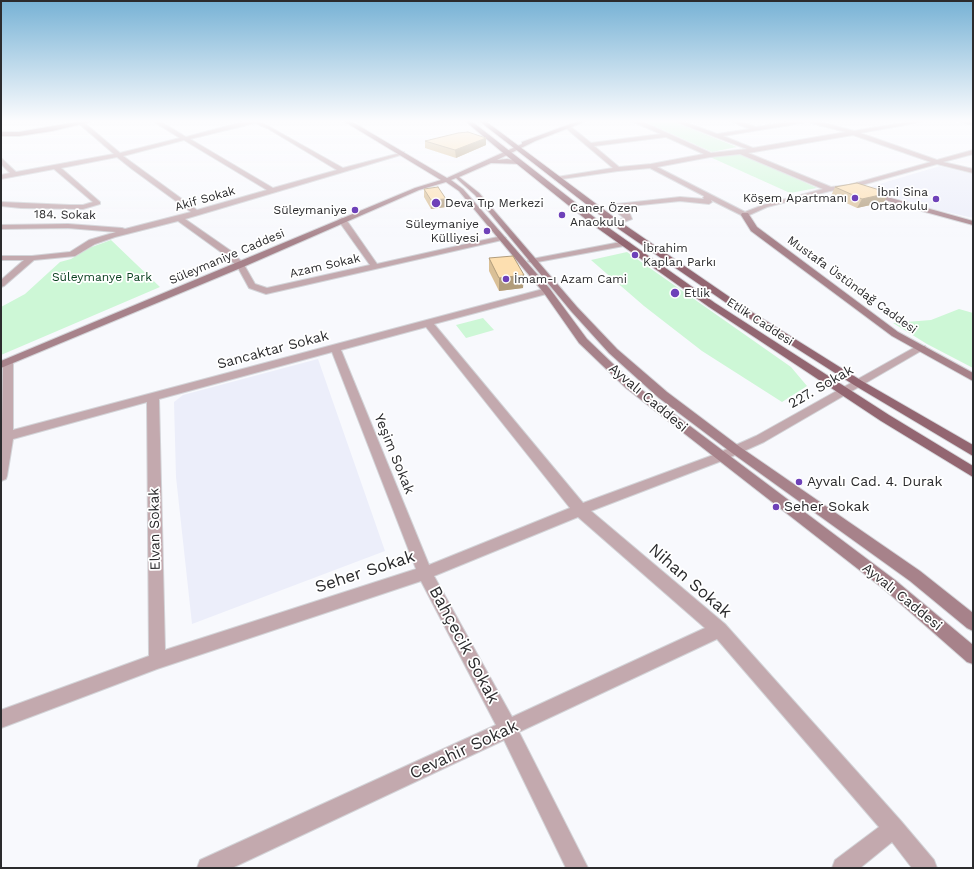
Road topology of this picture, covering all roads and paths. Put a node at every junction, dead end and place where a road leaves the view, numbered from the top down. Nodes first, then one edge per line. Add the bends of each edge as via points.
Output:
1 (1, 160) edge
2 (89, 161) edge
3 (125, 161) edge
4 (223, 161) edge
5 (326, 161) edge
6 (375, 161) edge
7 (417, 161) edge
8 (427, 161) edge
9 (477, 161) edge
10 (489, 161) edge
11 (516, 161) edge
12 (534, 161) edge
13 (608, 161) edge
14 (680, 161) edge
15 (762, 161) edge
16 (932, 161) edge
17 (947, 161) edge
18 (939, 163) junction
19 (484, 164) junction
20 (520, 164) junction
21 (464, 165) dead end
22 (651, 166) junction
23 (56, 167) junction
24 (618, 169) junction
25 (342, 170) junction
26 (973, 171) edge
27 (13, 173) junction
28 (445, 174) junction
29 (1, 177) edge
30 (558, 179) junction
31 (848, 187) junction
32 (830, 189) junction
33 (696, 190) junction
34 (273, 191) junction
35 (1, 204) edge
36 (196, 213) junction
37 (745, 215) junction
38 (179, 218) junction
39 (342, 220) junction
40 (616, 223) junction
41 (973, 223) edge
42 (1, 227) edge
43 (129, 231) junction
44 (502, 238) junction
45 (626, 244) junction
46 (1, 258) edge
47 (32, 258) junction
48 (532, 261) junction
49 (240, 266) junction
50 (375, 267) junction
51 (1, 284) edge
52 (547, 291) junction
53 (428, 324) junction
54 (335, 347) junction
55 (921, 348) junction
56 (4, 364) edge
57 (973, 378) edge
58 (858, 383) junction
59 (843, 391) junction
60 (153, 397) junction
61 (7, 436) junction
62 (736, 450) junction
63 (973, 451) edge
64 (720, 457) junction
65 (973, 472) edge
66 (1, 476) edge
67 (580, 510) junction
68 (425, 573) junction
69 (973, 623) edge
70 (719, 630) junction
71 (973, 656) edge
72 (157, 661) junction
73 (1, 719) edge
74 (508, 729) junction
75 (894, 828) junction
76 (208, 868) edge
77 (577, 868) edge
78 (843, 868) edge
79 (926, 868) edge

1 - 27 street
2 - 23 street
3 - 36 street
4 - 34 street
5 - 25 street
6 - 25 street, Akif Sokak
7 - 28 main road, Ayvalı Caddesi
8 - 28 main road, Ayvalı Caddesi
9 - 21 main road, Süleymaniye Caddesi
10 - 19 main road, Süleymaniye Caddesi
11 - 20 main road, Etlik Caddesi
12 - 30 main road, Etlik Caddesi
13 - 24 street
14 - 22 street
15 - 32 street
16 - 18 street
17 - 18 street
18 - 26 street
18 - 31 street
19 - 20 main road, Süleymaniye Caddesi via 501,161
19 - 28 main road, Süleymaniye Caddesi
20 - 45 main road, Etlik Caddesi
22 - 24 street
22 - 33 street
23 - 27 street
23 - 35 street via 98,203 77,207
24 - 30 street
25 - 34 street, Akif Sokak
27 - 29 street
28 - 39 main road, Süleymaniye Caddesi
28 - 44 main road, Ayvalı Caddesi
28 - 48 main road, Ayvalı Caddesi via 478,194
30 - 40 main road, Etlik Caddesi
31 - 32 street
31 - 41 main road
32 - 37 street via 765,206
33 - 37 street
33 - 40 street via 709,202 680,199 619,205 617,209 628,219
34 - 36 street, Akif Sokak
36 - 38 street, Akif Sokak
37 - 55 main road, Mustafa Üstündağ Caddesi via 754,229 895,334
38 - 43 street, Akif Sokak
38 - 49 street, Azam Sokak via 228,253
39 - 49 main road, Süleymaniye Caddesi
39 - 50 street
40 - 58 main road, Etlik Caddesi via 744,311
42 - 43 street, 184. Sokak via 68,226
43 - 47 street, Akif Sokak via 92,242 72,254
44 - 50 street, Azam Sokak
44 - 52 main road, Ayvalı Caddesi
45 - 48 street
45 - 59 main road, Etlik Caddesi via 712,305
46 - 47 street, Akif Sokak
47 - 51 street
48 - 62 main road, Ayvalı Caddesi via 613,351 663,395
49 - 50 street, Azam Sokak via 252,286 266,291
49 - 56 main road, Süleymaniye Caddesi
52 - 53 street, Sancaktar Sokak
52 - 64 main road, Ayvalı Caddesi via 583,340 630,386
53 - 54 street, Sancaktar Sokak
53 - 67 street, Nihan Sokak
54 - 60 street, Sancaktar Sokak
54 - 68 street, Yeşim Sokak
55 - 57 main road, Mustafa Üstündağ Caddesi
55 - 58 street, 227. Sokak
56 - 61 street
58 - 59 street, 227. Sokak
58 - 63 main road, Etlik Caddesi
59 - 62 street, 227. Sokak
59 - 65 main road, Etlik Caddesi
60 - 61 street, Sancaktar Sokak
60 - 72 street, Elvan Sokak
61 - 66 street
62 - 64 street, Seher Sokak
62 - 69 main road, Ayvalı Caddesi via 914,576
64 - 67 street, Seher Sokak
64 - 71 main road, Ayvalı Caddesi via 890,585
67 - 68 street, Seher Sokak
67 - 70 street, Nihan Sokak
68 - 72 street, Seher Sokak
68 - 74 street, Bahçecik Sokak
70 - 74 street, Cevahir Sokak
70 - 75 street, Nihan Sokak
72 - 73 street, Seher Sokak
74 - 76 street, Cevahir Sokak
74 - 77 street, Bahçecik Sokak
75 - 78 street
75 - 79 street, Nihan Sokak

